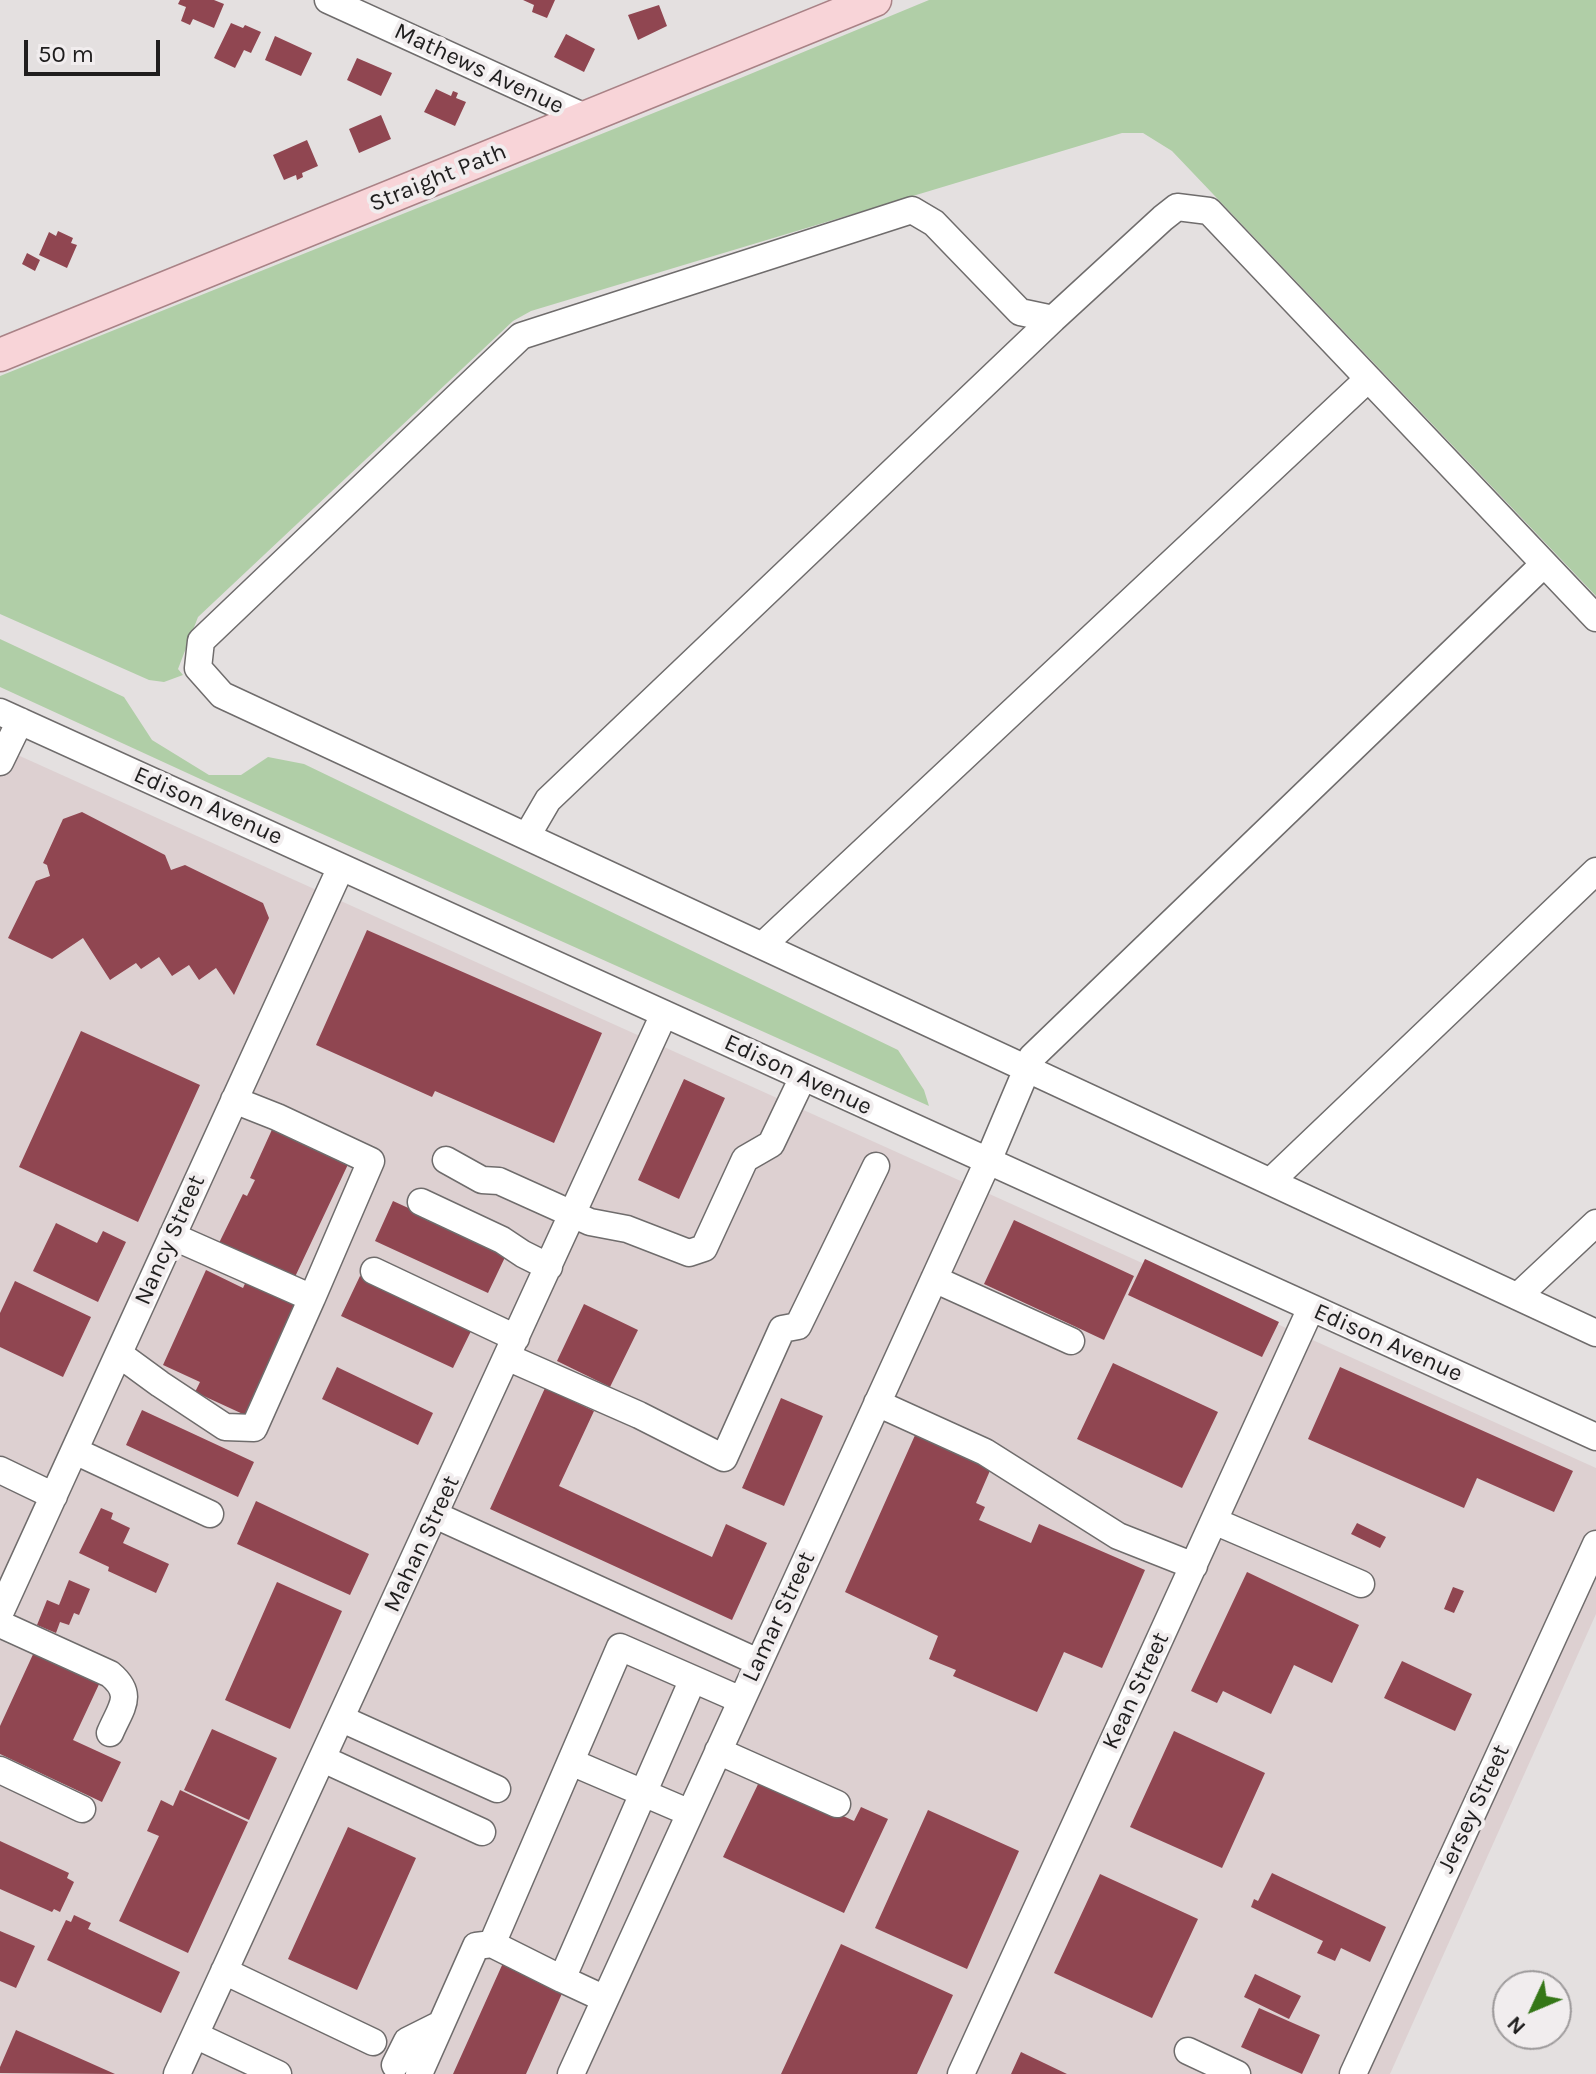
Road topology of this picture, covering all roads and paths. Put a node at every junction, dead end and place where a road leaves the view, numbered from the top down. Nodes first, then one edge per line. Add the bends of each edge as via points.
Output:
1 (328, 0) edge
2 (875, 0) edge
3 (587, 118) junction
4 (1053, 319) junction
5 (0, 355) edge
6 (1368, 379) junction
7 (1544, 564) junction
8 (1596, 618) edge
9 (10, 716) edge
10 (0, 762) edge
11 (527, 836) junction
12 (341, 867) junction
13 (1596, 871) edge
14 (763, 945) junction
15 (664, 1014) junction
16 (1027, 1067) junction
17 (803, 1077) junction
18 (234, 1100) junction
19 (446, 1160) dead end
20 (988, 1161) junction
21 (876, 1166) dead end
22 (1271, 1181) junction
23 (421, 1202) dead end
24 (572, 1213) junction
25 (1596, 1223) edge
26 (172, 1236) junction
27 (549, 1267) junction
28 (374, 1271) dead end
29 (934, 1279) junction
30 (1518, 1296) junction
31 (312, 1298) junction
32 (1311, 1308) junction
33 (1596, 1333) edge
34 (1071, 1341) dead end
35 (512, 1347) junction
36 (119, 1354) junction
37 (877, 1403) junction
38 (1596, 1437) edge
39 (75, 1451) junction
40 (0, 1470) edge
41 (54, 1496) junction
42 (210, 1514) dead end
43 (435, 1515) junction
44 (1214, 1521) junction
45 (1596, 1544) edge
46 (1194, 1566) junction
47 (1361, 1584) dead end
48 (0, 1613) edge
49 (0, 1624) edge
50 (758, 1662) junction
51 (693, 1679) junction
52 (741, 1700) junction
53 (342, 1719) junction
54 (110, 1733) dead end
55 (718, 1751) junction
56 (323, 1759) junction
57 (571, 1762) junction
58 (0, 1770) edge
59 (497, 1789) dead end
60 (643, 1793) junction
61 (837, 1804) dead end
62 (82, 1809) dead end
63 (690, 1813) junction
64 (482, 1832) dead end
65 (492, 1944) junction
66 (224, 1971) junction
67 (562, 1979) junction
68 (605, 1999) junction
69 (195, 2035) junction
70 (373, 2042) dead end
71 (1188, 2051) dead end
72 (407, 2069) edge
73 (177, 2074) edge
74 (278, 2074) edge
75 (571, 2074) edge
76 (961, 2074) edge
77 (1237, 2074) edge
78 (1353, 2074) edge

1 - 3 street, Mathews Avenue
2 - 3 main road, Straight Path
3 - 5 main road, Straight Path
4 - 6 street via 1177,207 1209,211
4 - 11 street via 548,800
4 - 11 street via 1020,312 934,223 912,210 521,336 201,641 198,668 222,695
6 - 7 street
6 - 14 street
7 - 8 street
7 - 16 street, Lamar Street
9 - 10 street
9 - 12 street, Edison Avenue
11 - 14 street
12 - 15 street, Edison Avenue
12 - 18 street, Nancy Street
13 - 22 street
14 - 16 street
15 - 17 street, Edison Avenue
15 - 24 street, Mahan Street
16 - 20 street, Lamar Street
16 - 22 street
17 - 20 street, Edison Avenue
17 - 24 street via 771,1144 745,1159 704,1248 689,1253
18 - 26 street, Nancy Street
18 - 31 street via 371,1161
19 - 24 street via 482,1180 499,1181
20 - 29 street, Lamar Street
20 - 32 street, Edison Avenue
21 - 35 street via 798,1326 782,1329 724,1458
22 - 30 street
23 - 27 street
24 - 27 street, Mahan Street
25 - 30 street
26 - 31 street
26 - 36 street, Nancy Street
27 - 35 street, Mahan Street
28 - 35 street
29 - 34 street
29 - 37 street, Lamar Street
30 - 33 street
31 - 36 street via 254,1428 225,1427
32 - 38 street, Edison Avenue
32 - 44 street, Kean Street
35 - 43 street, Mahan Street
36 - 39 street, Nancy Street
37 - 46 street via 985,1452 1118,1536
37 - 50 street, Lamar Street
39 - 41 street, Nancy Street
39 - 42 street
40 - 41 street
41 - 48 street, Nancy Street
43 - 50 street
43 - 53 street, Mahan Street
44 - 46 street, Kean Street
44 - 47 street
45 - 78 street, Jersey Street
46 - 76 street, Kean Street
49 - 54 street via 122,1684 125,1697
50 - 52 street, Lamar Street
51 - 52 street
51 - 57 street via 620,1647
51 - 60 street
52 - 55 street, Lamar Street
53 - 56 street, Mahan Street
53 - 59 street
55 - 61 street
55 - 63 street, Lamar Street
56 - 64 street
56 - 66 street, Mahan Street
57 - 60 street
57 - 65 street
58 - 62 street
60 - 63 street
60 - 67 street
63 - 68 street, Lamar Street
65 - 67 street
65 - 72 street via 476,1946 441,2024
66 - 69 street, Mahan Street
66 - 70 street
67 - 68 street
68 - 75 street, Lamar Street
69 - 73 street, Mahan Street
69 - 74 street
71 - 77 street

